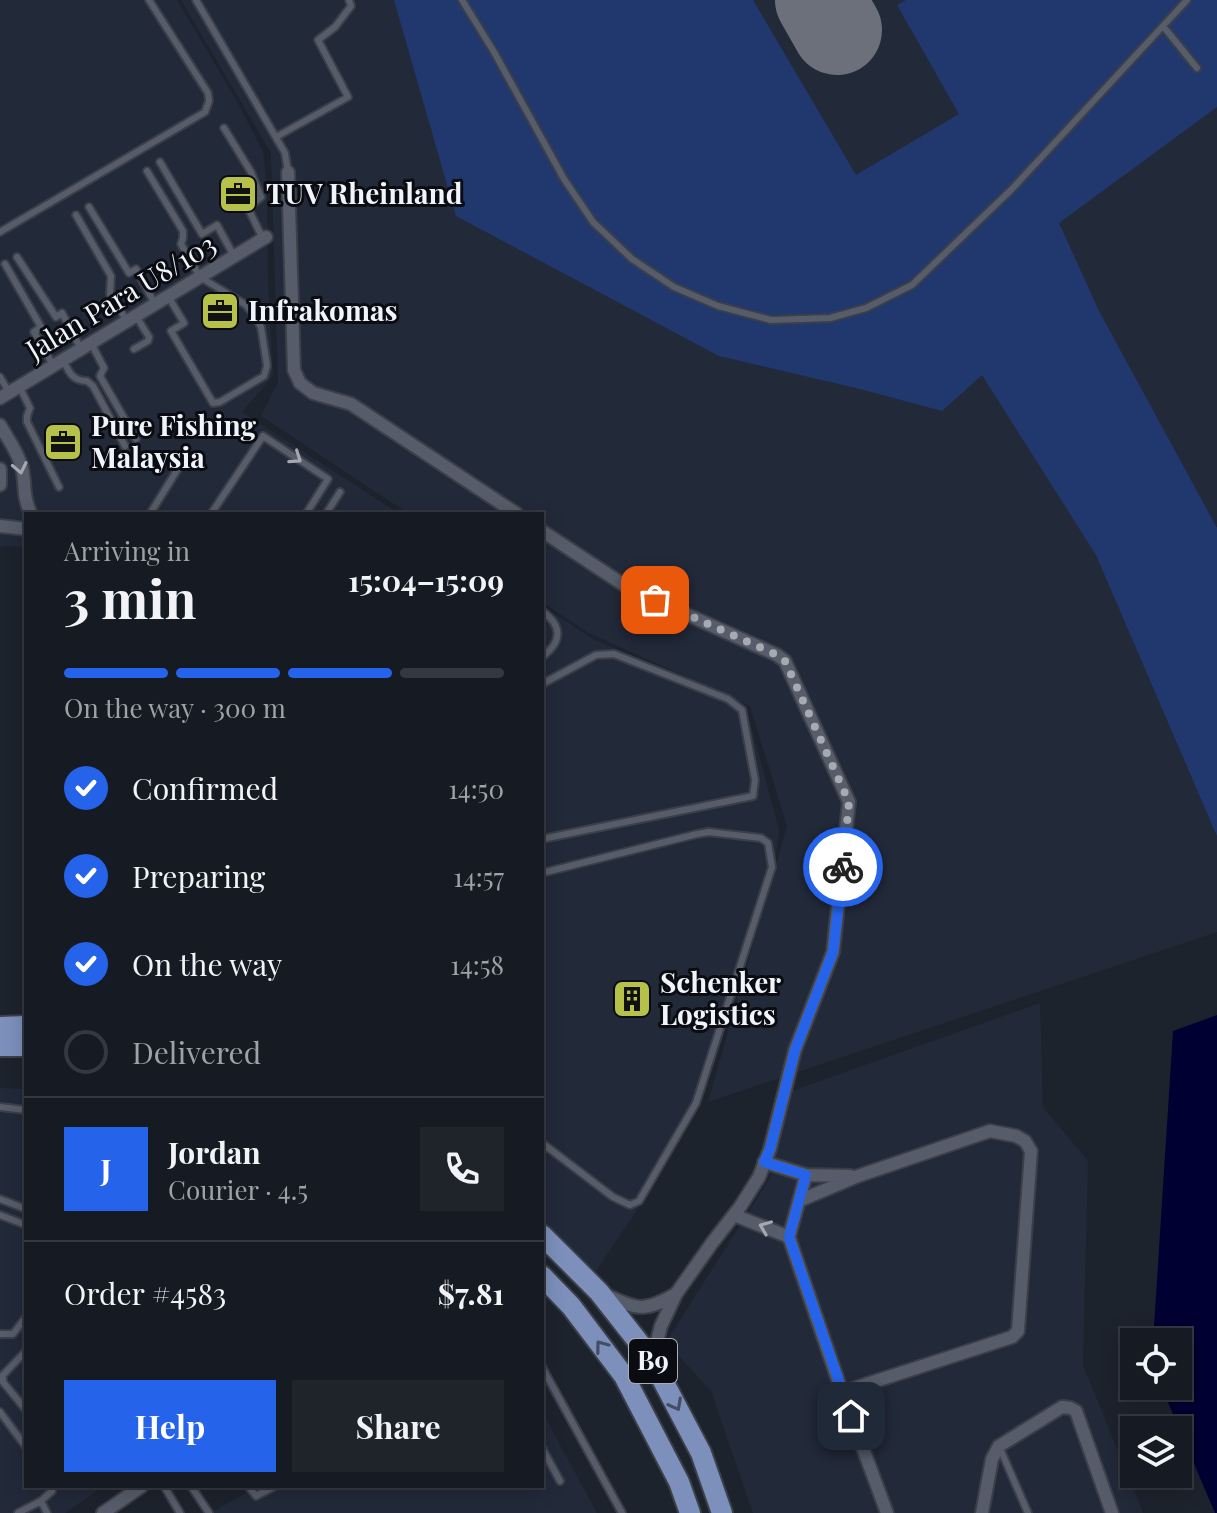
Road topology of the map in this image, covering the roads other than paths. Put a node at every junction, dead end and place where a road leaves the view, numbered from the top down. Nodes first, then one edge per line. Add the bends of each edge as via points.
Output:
1 (149, 0) edge
2 (196, 0) edge
3 (349, 0) edge
4 (462, 0) edge
5 (1185, 1) edge
6 (1163, 26) junction
7 (1197, 68) dead end
8 (224, 128) dead end
9 (276, 137) junction
10 (160, 162) dead end
11 (147, 171) dead end
12 (288, 172) joint
13 (89, 207) dead end
14 (76, 215) dead end
15 (0, 232) edge
16 (265, 238) joint
17 (234, 256) junction
18 (17, 257) dead end
19 (5, 264) dead end
20 (200, 277) junction
21 (168, 296) junction
22 (155, 304) junction
23 (131, 318) junction
24 (86, 346) junction
25 (134, 349) dead end
26 (58, 362) junction
27 (0, 377) edge
28 (9, 392) edge
29 (0, 425) edge
30 (136, 439) dead end
31 (125, 446) dead end
32 (179, 467) dead end
33 (0, 469) edge
34 (0, 485) edge
35 (59, 487) dead end
36 (340, 492) dead end
37 (30, 512) edge
38 (151, 512) edge
39 (212, 512) edge
40 (307, 512) edge
41 (327, 512) edge
42 (514, 512) edge
43 (0, 526) edge
44 (24, 529) edge
45 (544, 532) edge
46 (544, 612) edge
47 (544, 655) edge
48 (544, 683) edge
49 (544, 839) edge
50 (544, 872) edge
51 (24, 1026) edge
52 (0, 1027) edge
53 (0, 1046) edge
54 (24, 1046) edge
55 (0, 1107) edge
56 (24, 1110) edge
57 (544, 1145) edge
58 (764, 1162) junction
59 (806, 1175) junction
60 (858, 1176) junction
61 (0, 1199) edge
62 (801, 1200) junction
63 (24, 1208) edge
64 (0, 1215) edge
65 (734, 1215) junction
66 (24, 1224) edge
67 (544, 1237) edge
68 (789, 1237) junction
69 (544, 1278) edge
70 (599, 1292) junction
71 (676, 1294) junction
72 (24, 1320) edge
73 (0, 1334) edge
74 (24, 1353) edge
75 (544, 1371) edge
76 (658, 1371) junction
77 (842, 1392) junction
78 (24, 1408) edge
79 (0, 1412) edge
80 (24, 1444) edge
81 (999, 1446) junction
82 (544, 1452) edge
83 (560, 1481) dead end
84 (52, 1488) edge
85 (139, 1488) edge
86 (165, 1488) edge
87 (192, 1488) edge
88 (250, 1488) edge
89 (271, 1488) edge
90 (41, 1501) junction
91 (18, 1513) edge
92 (47, 1513) edge
93 (103, 1513) edge
94 (180, 1513) edge
95 (209, 1513) edge
96 (622, 1513) edge
97 (690, 1513) edge
98 (722, 1513) edge
99 (887, 1513) edge
100 (982, 1513) edge
101 (1028, 1513) edge
102 (1112, 1513) edge

1 - 15 lane via 208,93 205,112
2 - 9 lane
3 - 9 lane via 351,6 335,27 318,40 348,97
4 - 6 lane via 593,222 632,259 674,287 771,320 830,318 866,308 912,285 1012,189
5 - 6 lane
6 - 7 lane
8 - 16 lane via 261,197 248,208
9 - 12 lane
10 - 17 lane via 202,234 217,225
11 - 20 lane via 183,231 181,244
12 - 42 street via 294,370 300,383 313,393 351,404
13 - 22 lane via 129,273 136,269
14 - 23 lane via 111,276 110,294
16 - 17 street, Jalan Para U8/103
17 - 20 street, Jalan Para U8/103
18 - 24 lane via 56,317 62,313
19 - 26 lane via 41,327 34,332
20 - 21 street, Jalan Para U8/103
20 - 21 lane via 255,316 267,366 259,380 213,403 171,331 184,323
21 - 22 street, Jalan Para U8/103
22 - 23 street, Jalan Para U8/103
23 - 24 street, Jalan Para U8/103
23 - 25 lane via 149,337
24 - 26 street, Jalan Para U8/103
24 - 30 lane via 104,368 100,376
26 - 28 street, Jalan Para U8/103
26 - 31 lane via 93,386
27 - 28 lane
28 - 35 lane via 30,408 27,422
29 -> 37 street via 17,454
32 - 38 lane
33 - 34 street
36 - 41 lane
39 -> 40 lane via 263,436 328,479
43 - 44 street
45 - 58 street via 630,589 785,661 849,802 833,952 795,1050
46 - 47 lane via 553,619 557,636
48 - 49 lane via 596,655 614,654 728,699 742,710 755,789 753,796
50 - 57 lane via 709,832 761,838 768,843 772,867 696,1103 639,1201 630,1205 613,1197
51 - 52 main road
53 - 54 main road
55 - 56 lane
58 - 59 street
58 - 65 street
59 - 60 street
59 - 62 street
60 - 62 street
60 - 77 street via 990,1131 1016,1136 1031,1151 1018,1331
61 - 63 lane
62 - 68 street
64 - 66 lane
68 -> 65 street
65 - 71 street
67 - 70 main road, B9
68 - 77 street
97 -> 69 main road, B9 via 624,1376
70 - 71 street via 642,1308
70 - 76 main road, B9
71 - 76 street via 656,1345
72 - 73 lane via 13,1334
74 - 78 lane via 3,1375
75 - 96 lane
76 -> 98 main road, B9 via 701,1453
77 - 99 street
79 - 80 lane
81 - 100 street
81 - 101 lane
81 - 102 street via 1062,1407 1076,1411
82 - 83 lane
84 - 90 lane
85 - 93 street
86 - 94 lane
87 - 95 lane
88 - 89 lane via 256,1496
90 - 91 lane
90 - 92 lane

